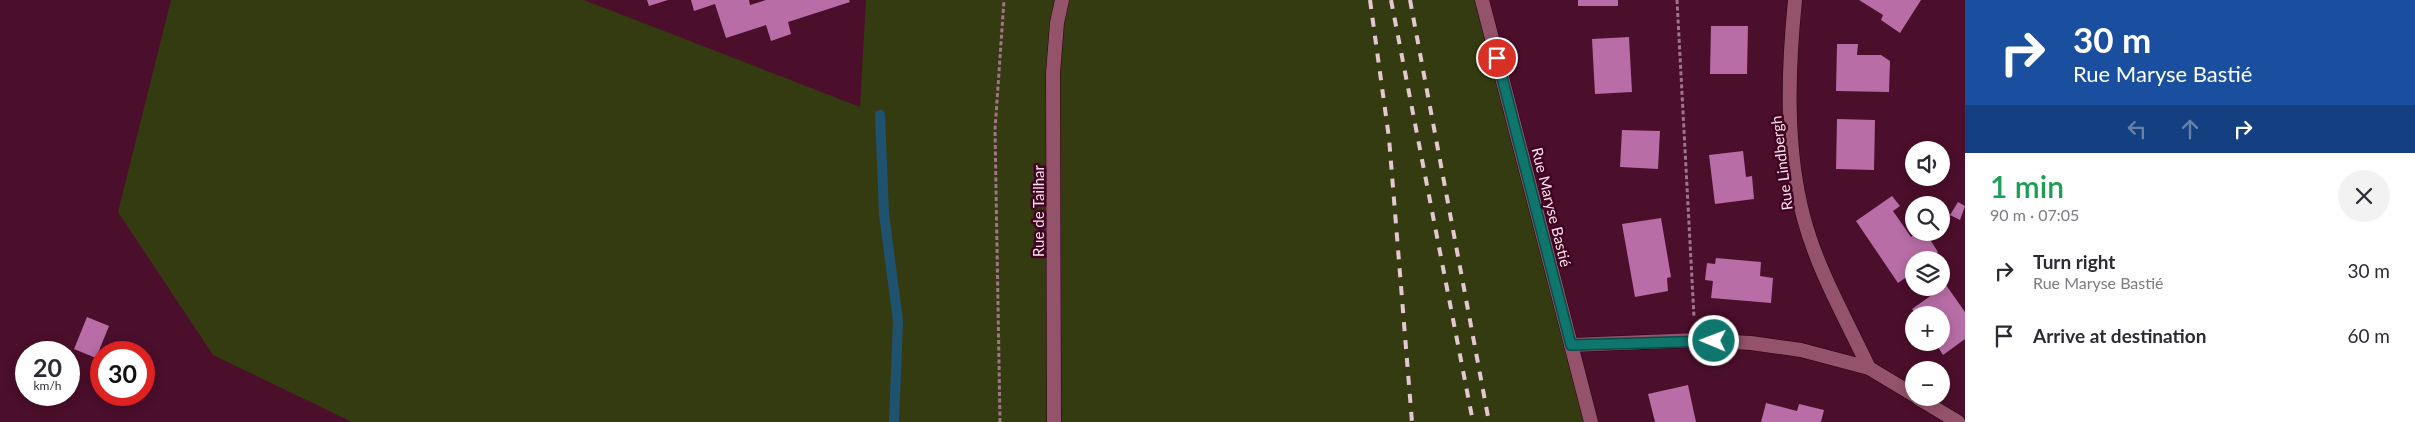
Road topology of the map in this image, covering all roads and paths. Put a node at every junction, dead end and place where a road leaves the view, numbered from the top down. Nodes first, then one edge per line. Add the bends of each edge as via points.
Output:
1 (1004, 0) edge
2 (1062, 0) edge
3 (1482, 0) edge
4 (1677, 0) edge
5 (1795, 0) edge
6 (1695, 340) junction
7 (1571, 345) junction
8 (1869, 368) junction
9 (1905, 390) edge
10 (1931, 406) edge
11 (1000, 422) edge
12 (1054, 422) edge
13 (1591, 422) edge
14 (1958, 422) edge

1 - 11 path via 995,130
2 - 12 street, Rue de Tailhar via 1056,23 1053,73
3 - 7 street, Rue Maryse Bastié
4 - 6 path
5 - 8 street, Rue Lindbergh via 1790,108 1799,193 1813,245
6 - 7 street
6 - 8 street via 1801,350
7 - 13 street, Rue Maryse Bastié
8 - 9 street
10 - 14 street

